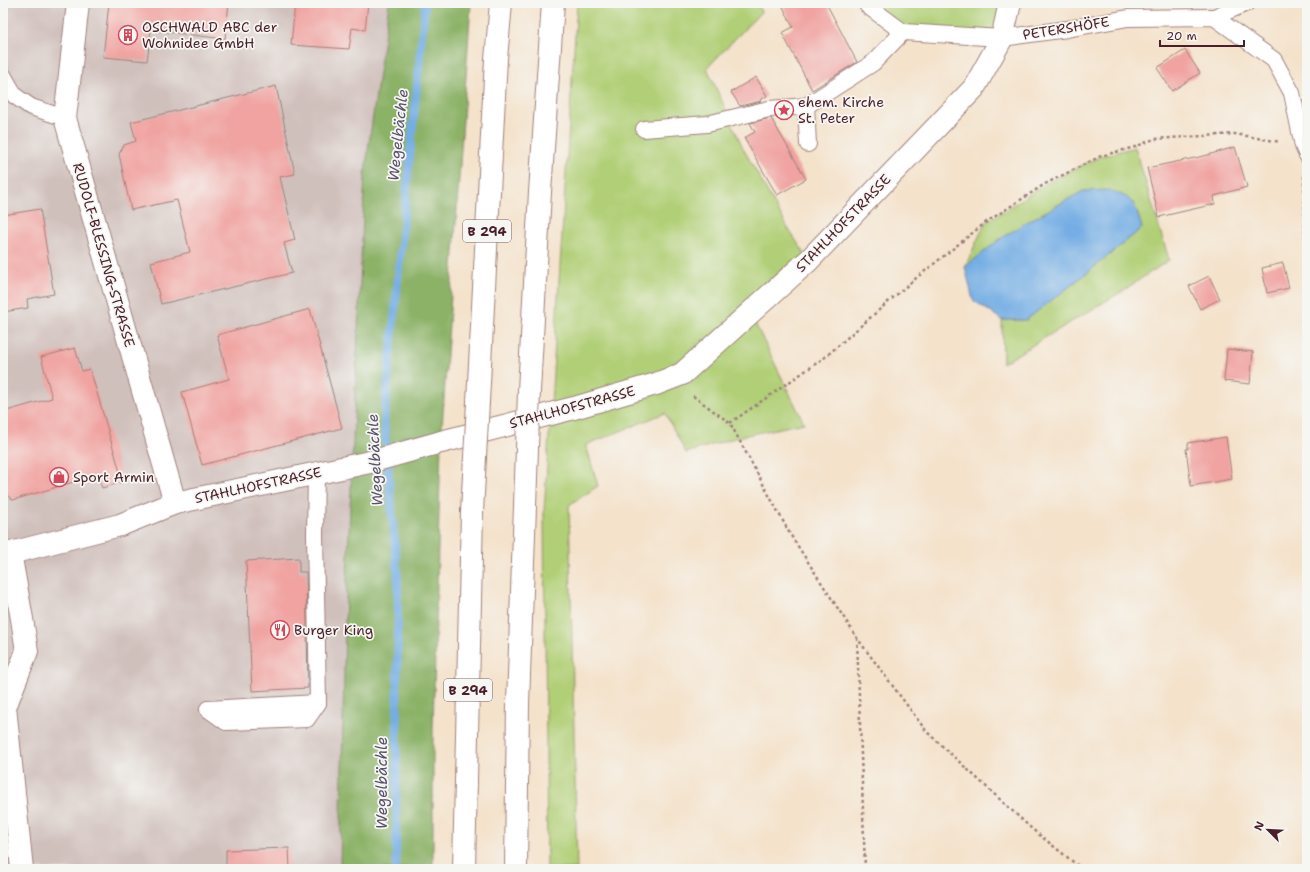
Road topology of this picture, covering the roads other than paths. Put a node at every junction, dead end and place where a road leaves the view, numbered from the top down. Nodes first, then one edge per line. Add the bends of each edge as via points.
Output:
1 (78, 3) edge
2 (501, 3) edge
3 (553, 3) edge
4 (866, 3) edge
5 (1010, 3) edge
6 (1247, 3) edge
7 (1214, 17) junction
8 (903, 32) junction
9 (1002, 38) junction
10 (3, 75) edge
11 (806, 106) junction
12 (65, 118) junction
13 (644, 129) dead end
14 (808, 144) dead end
15 (1306, 149) edge
16 (316, 473) junction
17 (175, 503) junction
18 (6, 554) edge
19 (208, 709) dead end
20 (22, 869) edge
21 (464, 869) edge
22 (516, 869) edge

1 - 12 main road, RUDOLF-BLESSING-STRASSE
2 - 21 main road, B 294, bridge via 472,512
3 - 22 main road, bridge via 529,391 518,703
4 - 8 lane
5 - 9 main road, PETERSHÖFE
6 - 7 lane, PETERSHÖFE
7 - 9 lane, PETERSHÖFE via 1128,18
7 - 15 lane via 1274,60 1292,93
8 - 9 lane
8 - 11 lane via 873,63
9 - 16 main road, STAHLHOFSTRASSE via 974,88 809,260 682,374 574,408 370,462
10 - 12 lane via 15,96 31,107
11 - 13 lane via 769,109 707,124
11 - 14 lane
12 - 17 main road, RUDOLF-BLESSING-STRASSE
16 - 17 main road, STAHLHOFSTRASSE
16 - 19 lane via 318,703
17 - 18 main road, STAHLHOFSTRASSE via 120,525
18 - 20 main road, STAHLHOFSTRASSE via 27,651 5,707

